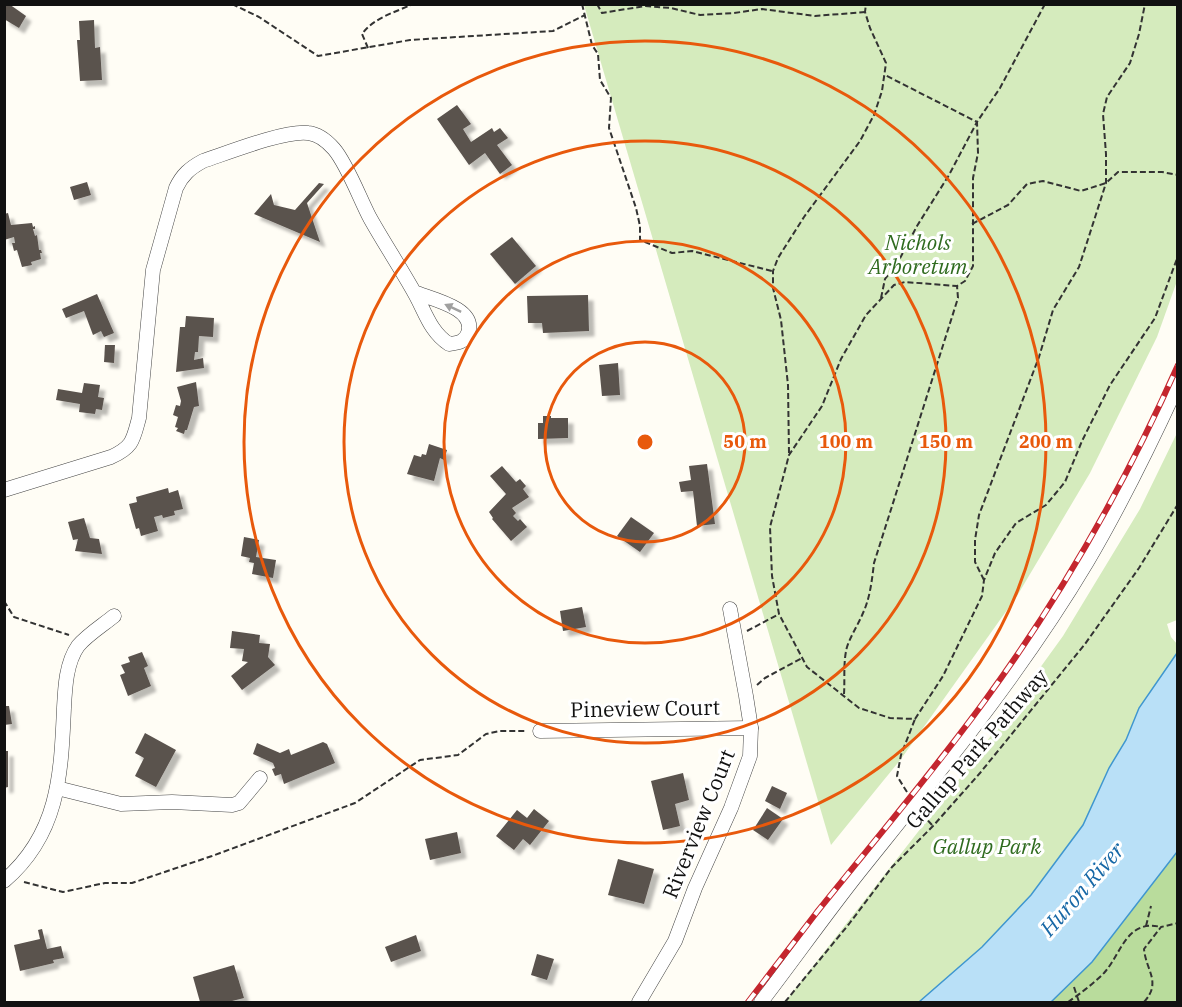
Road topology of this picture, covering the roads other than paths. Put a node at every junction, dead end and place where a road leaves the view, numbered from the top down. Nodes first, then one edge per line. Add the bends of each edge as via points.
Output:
1 (414, 292) dead end
2 (1178, 384) edge
3 (4, 490) edge
4 (730, 609) dead end
5 (114, 616) dead end
6 (751, 729) junction
7 (540, 731) road end
8 (260, 778) dead end
9 (57, 789) junction
10 (7, 879) edge
11 (639, 1002) edge
12 (761, 1002) edge

1 - 3 street via 370,219 336,151 324,138 308,133 290,134 203,161 190,168 176,188 153,270 134,438 126,450 111,457
2 - 12 street via 1141,463 1086,562 1039,635 978,721
4 - 6 street, Riverview Court
5 - 9 street via 78,646 69,665
6 - 7 street, Pineview Court
6 - 11 street, Riverview Court via 744,776 675,941
8 - 9 street via 239,803 232,805 122,804
9 - 10 street via 41,837

